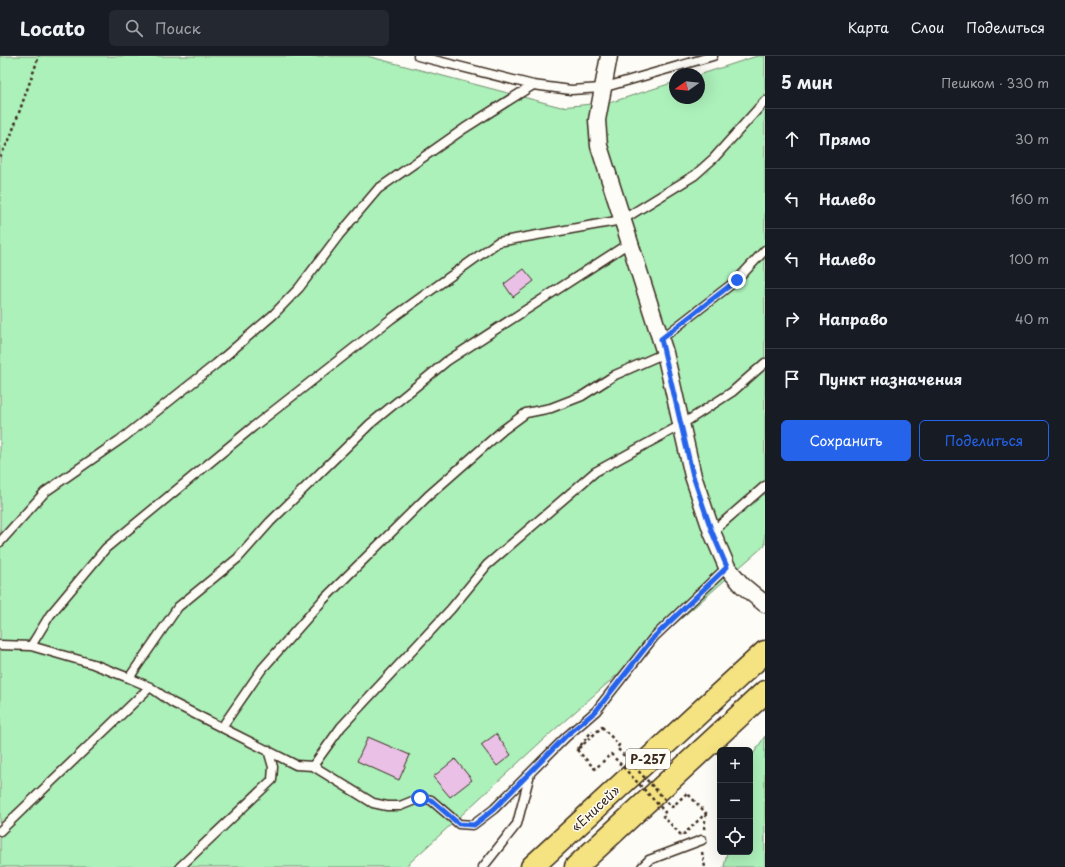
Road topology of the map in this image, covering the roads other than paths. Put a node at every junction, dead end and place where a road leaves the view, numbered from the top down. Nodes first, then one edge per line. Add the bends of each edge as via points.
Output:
1 (418, 56) edge
2 (608, 56) edge
3 (713, 56) edge
4 (533, 85) junction
5 (602, 88) junction
6 (765, 101) edge
7 (622, 220) junction
8 (629, 243) junction
9 (765, 250) edge
10 (663, 346) junction
11 (765, 363) edge
12 (681, 426) junction
13 (765, 486) edge
14 (712, 532) junction
15 (0, 542) edge
16 (727, 567) junction
17 (765, 604) edge
18 (0, 645) edge
19 (31, 646) junction
20 (765, 652) edge
21 (129, 678) junction
22 (150, 687) junction
23 (765, 692) edge
24 (222, 727) junction
25 (268, 750) junction
26 (313, 766) junction
27 (530, 773) junction
28 (0, 831) edge
29 (702, 840) dead end
30 (180, 867) edge
31 (484, 867) edge
32 (532, 867) edge
33 (576, 867) edge
34 (642, 867) edge

1 - 4 lane
2 - 5 street
3 - 5 lane
4 - 5 lane via 571,90
4 - 15 lane via 465,128 378,189 339,234 299,288 273,315 124,437 45,492
5 - 7 street via 597,120 599,146
6 - 7 lane via 714,158 695,175
7 - 8 street
7 - 19 lane via 498,242 316,377 106,548 50,615
8 - 10 street
8 - 21 lane via 447,360 370,424 270,522 238,558 178,607
9 - 10 lane via 737,280
10 - 12 street
10 - 24 lane via 582,396 551,408 526,413 503,430 428,496 323,600 262,669
11 - 12 lane via 732,392
12 - 14 street via 693,476
12 - 26 lane via 596,472 487,565 451,609 342,727
13 - 14 lane
14 - 16 street
16 - 17 street via 742,585
16 - 27 lane via 654,637 596,711 566,736
18 - 19 lane
19 - 21 lane via 93,664
20 - 32 highway, «Енисей» / Р-257
21 - 22 lane
22 - 24 lane via 173,703
22 - 28 lane
23 - 33 highway, Р-257
24 - 25 lane
25 - 26 lane via 296,765
25 - 30 lane via 273,767 272,780
26 - 27 lane via 373,804 400,806 420,798 431,800 459,824 474,825
27 - 31 lane via 516,824
29 - 34 lane via 649,860

